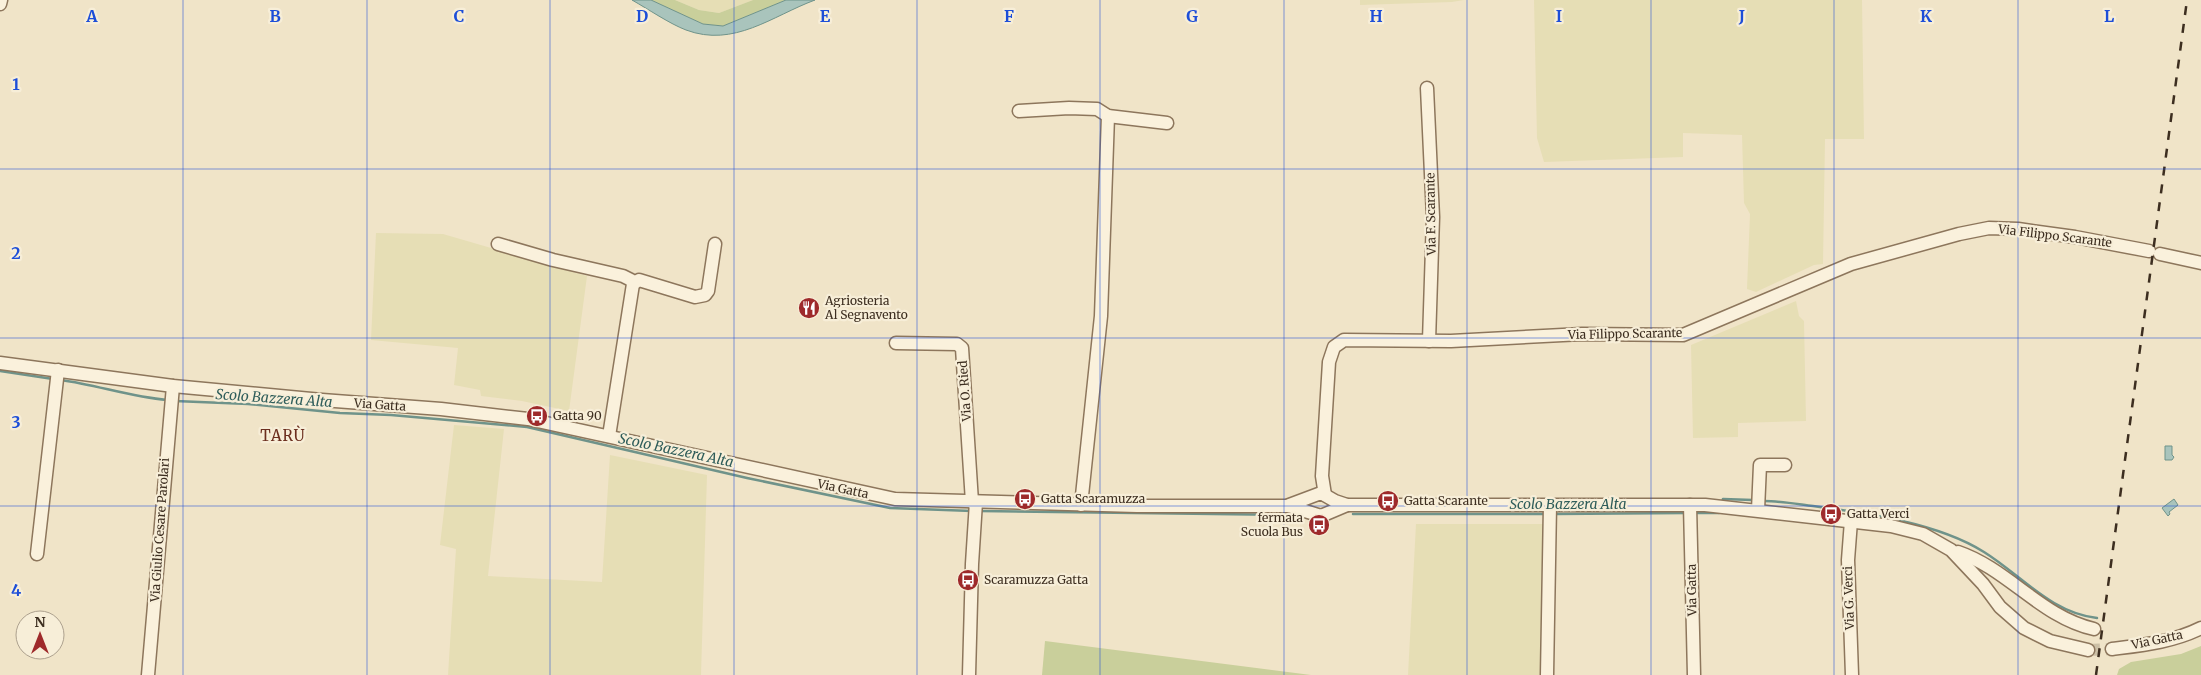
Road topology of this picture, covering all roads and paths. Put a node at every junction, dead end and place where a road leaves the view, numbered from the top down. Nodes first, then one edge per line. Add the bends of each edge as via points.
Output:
1 (1, 0) edge
2 (0, 4) edge
3 (1427, 88) dead end
4 (1019, 111) dead end
5 (1108, 116) junction
6 (1167, 123) dead end
7 (498, 244) dead end
8 (715, 244) dead end
9 (2201, 263) edge
10 (633, 284) junction
11 (1429, 341) junction
12 (896, 343) dead end
13 (0, 363) edge
14 (58, 370) junction
15 (172, 395) junction
16 (609, 436) junction
17 (1785, 465) dead end
18 (1319, 496) junction
19 (974, 502) junction
20 (1082, 505) junction
21 (1347, 505) junction
22 (1289, 506) junction
23 (1550, 510) junction
24 (1690, 510) junction
25 (1758, 510) junction
26 (1309, 511) junction
27 (1329, 512) junction
28 (1851, 521) junction
29 (1951, 550) junction
30 (37, 554) dead end
31 (1995, 572) junction
32 (1983, 584) junction
33 (2094, 628) dead end
34 (2201, 628) edge
35 (2112, 649) tunnel mouth
36 (2088, 650) tunnel mouth
37 (148, 675) edge
38 (970, 675) edge
39 (1547, 675) edge
40 (1694, 675) edge
41 (1852, 675) edge

1 - 2 street
3 - 11 street, Via F. Scarante via 1433,217
4 - 5 street via 1097,109
5 - 6 street
5 - 20 street via 1099,331
7 - 10 street via 623,276
8 - 10 street via 705,295 695,297 640,280
9 - 11 street, Via Filippo Scarante via 2058,234 1989,228 1852,264 1682,335 1582,334
10 - 16 street
11 - 18 street, Via Filippo Scarante via 1349,339 1334,347 1329,362
12 - 19 street, Via O. Ried via 957,344 962,348
13 - 14 street, Via Gatta
14 - 15 street, Via Gatta
14 - 30 street
15 - 16 street, Via Gatta via 501,415
15 - 37 street, Via Giulio Cesare Parolari
16 - 19 street, Via Gatta via 883,497
17 - 25 street via 1760,465
18 - 21 street, Via Gatta
18 - 22 street, Via Gatta
18 - 26 street via 1308,506
18 - 27 street via 1331,508
19 - 20 street, Via Gatta
19 - 38 street
20 - 22 street, Via Gatta
21 - 23 street, Via Gatta
21 - 27 street, Via Gatta
22 - 26 street, Via Gatta
23 - 24 street, Via Gatta
23 - 39 street
24 - 25 street, Via Gatta
24 - 40 street, Via Gatta
25 - 28 street, Via Gatta
26 - 27 street, Via Gatta via 1316,516
28 - 29 street, Via Gatta via 1908,530
28 - 41 street, Via G. Verci via 1848,560
29 - 31 street, Via Gatta via 1967,555
29 - 32 street, Via Gatta
31 - 32 street
31 - 33 street, Via Gatta via 2070,622
32 - 36 street, Via Gatta via 2000,607 2024,628 2050,641
34 - 35 street, Via Gatta via 2160,642

